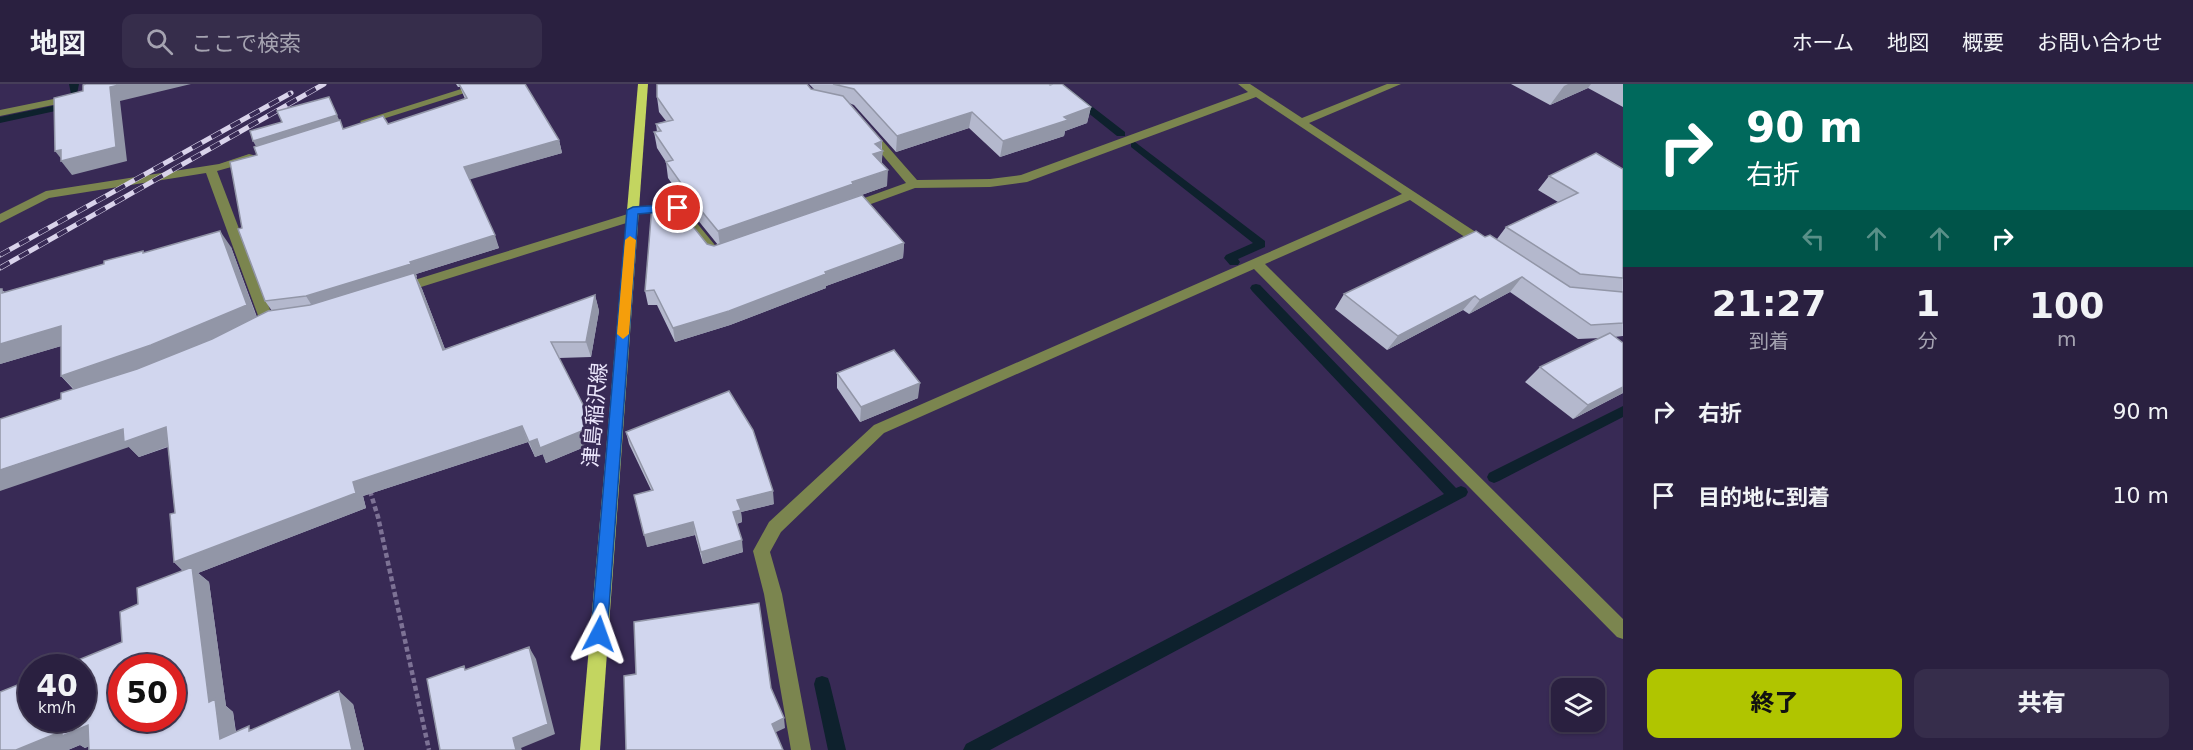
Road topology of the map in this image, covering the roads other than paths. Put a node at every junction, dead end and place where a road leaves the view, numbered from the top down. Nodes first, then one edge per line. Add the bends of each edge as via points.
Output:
1 (488, 84) edge
2 (643, 84) edge
3 (1243, 84) edge
4 (1396, 84) edge
5 (1257, 93) junction
6 (82, 96) edge
7 (0, 113) edge
8 (1301, 122) junction
9 (863, 125) edge
10 (353, 126) edge
11 (265, 153) edge
12 (210, 169) junction
13 (914, 184) junction
14 (1412, 195) junction
15 (837, 212) edge
16 (633, 214) junction
17 (0, 219) edge
18 (738, 248) edge
19 (1497, 252) edge
20 (1256, 263) junction
21 (382, 294) edge
22 (295, 318) edge
23 (276, 320) junction
24 (256, 330) edge
25 (1623, 632) edge
26 (590, 750) edge
27 (801, 750) edge

1 - 10 street
2 - 16 main road, 津島稲沢線
3 - 5 street
4 - 8 street
5 - 8 street
5 - 13 street via 1023,179
6 - 7 street
8 - 14 street
9 - 13 street
11 - 12 street
12 - 17 street via 46,195
12 - 23 street via 231,240 267,321
13 - 15 street
14 - 19 street
14 - 20 street
16 - 18 street via 678,208 716,255
16 - 21 street
16 - 26 main road, 津島稲沢線
20 - 25 street
20 - 27 street via 879,429 775,527 761,551 773,594
22 - 23 street
23 - 24 street

